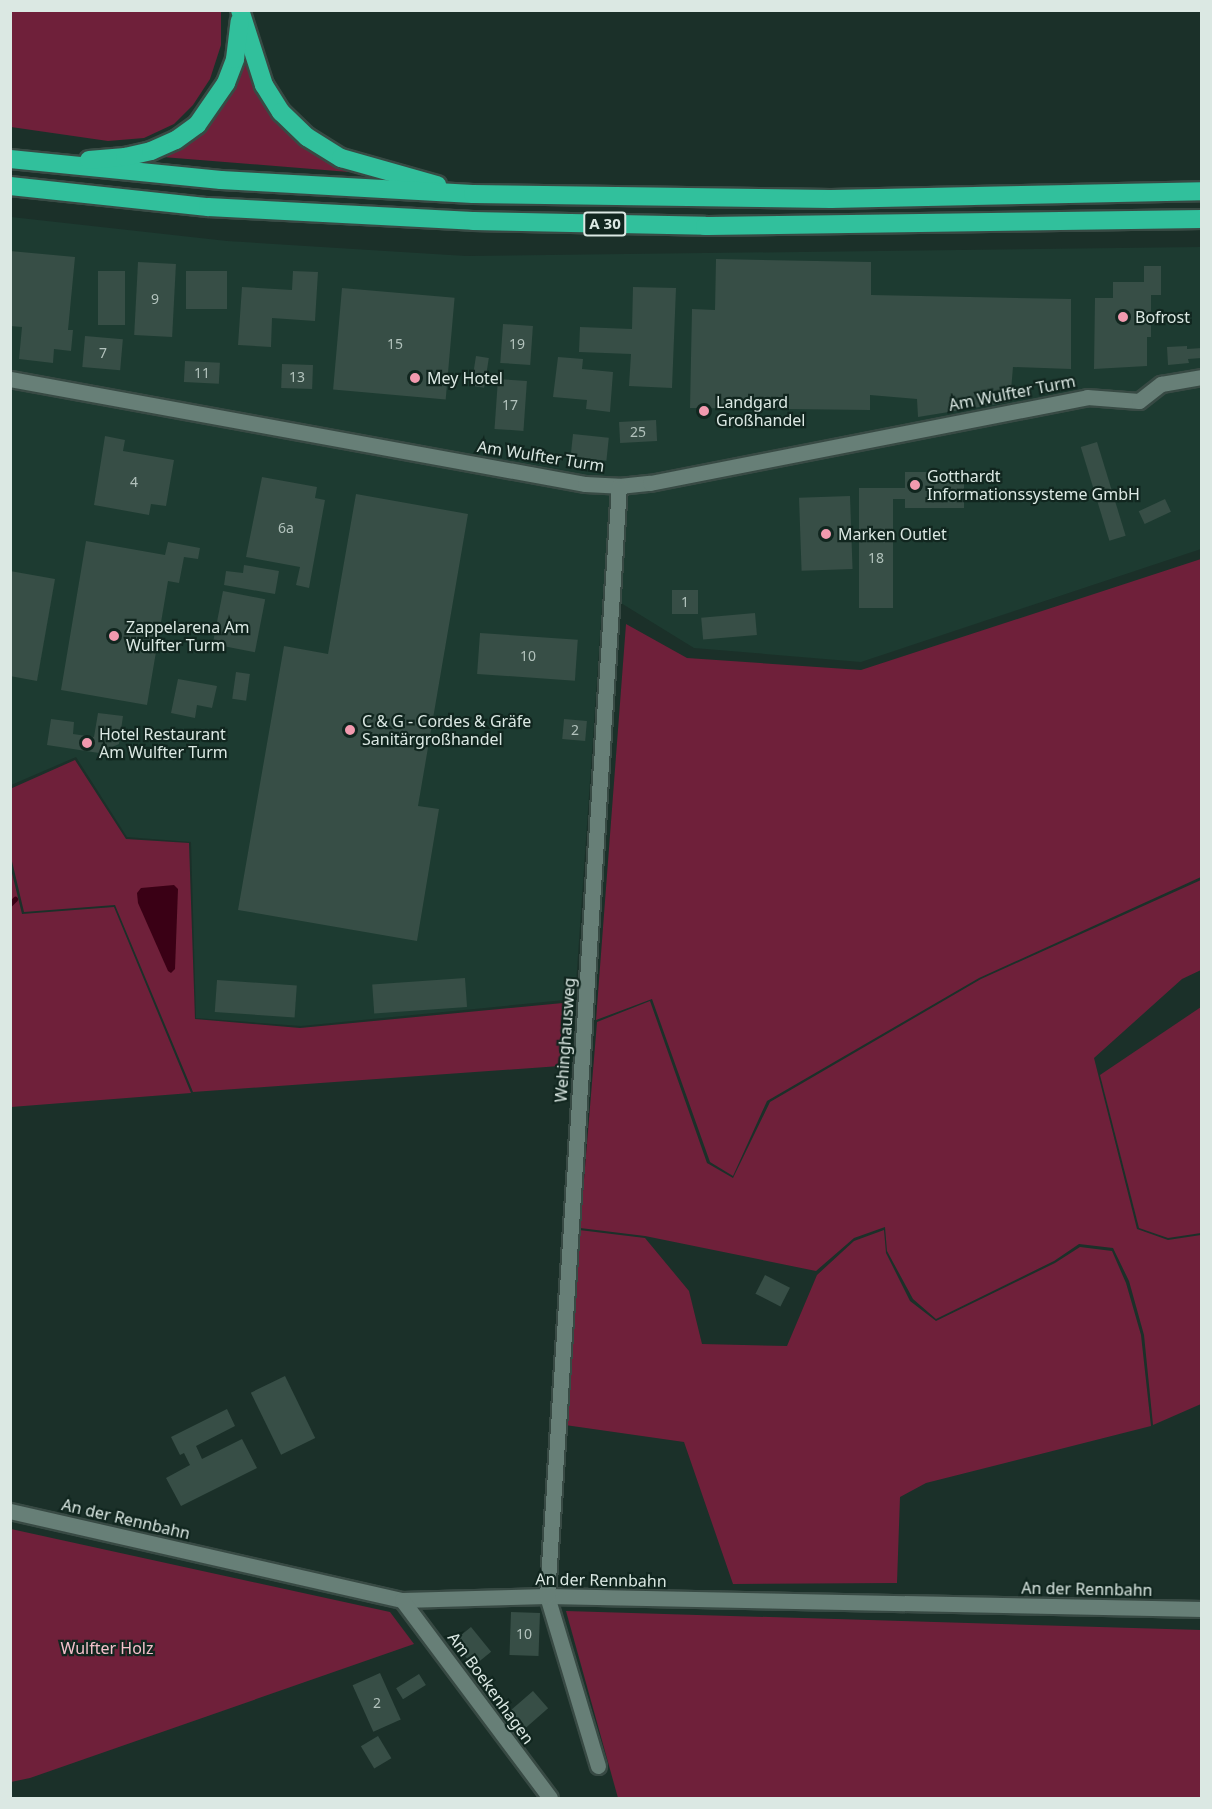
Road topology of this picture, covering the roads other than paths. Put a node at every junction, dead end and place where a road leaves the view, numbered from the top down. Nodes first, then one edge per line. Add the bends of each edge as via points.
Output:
1 (240, 10) edge
2 (10, 159) edge
3 (43, 164) junction
4 (10, 186) edge
5 (1202, 191) edge
6 (473, 194) junction
7 (1202, 219) edge
8 (1202, 377) edge
9 (10, 379) edge
10 (619, 486) junction
11 (10, 1511) edge
12 (547, 1596) junction
13 (402, 1600) junction
14 (1202, 1610) edge
15 (598, 1766) dead end
16 (550, 1798) edge

1 - 3 highway via 240,35 226,83 197,125 151,151
1 - 6 highway via 264,85 281,112 307,137 341,158
2 - 3 highway, A 30
3 - 6 highway, A 30 via 221,180
4 - 7 highway, A 30 via 208,207 473,221 705,226
5 - 6 highway, A 30 via 831,199
8 - 10 street, Am Wulfter Turm via 1161,384 1139,401 1087,397
9 - 10 street, Am Wulfter Turm via 574,482
10 - 12 street, Wehinghausweg
11 - 13 street, An der Rennbahn
12 - 13 street, An der Rennbahn
12 - 14 street, An der Rennbahn
12 - 15 street
13 - 16 street, Am Boekenhagen

